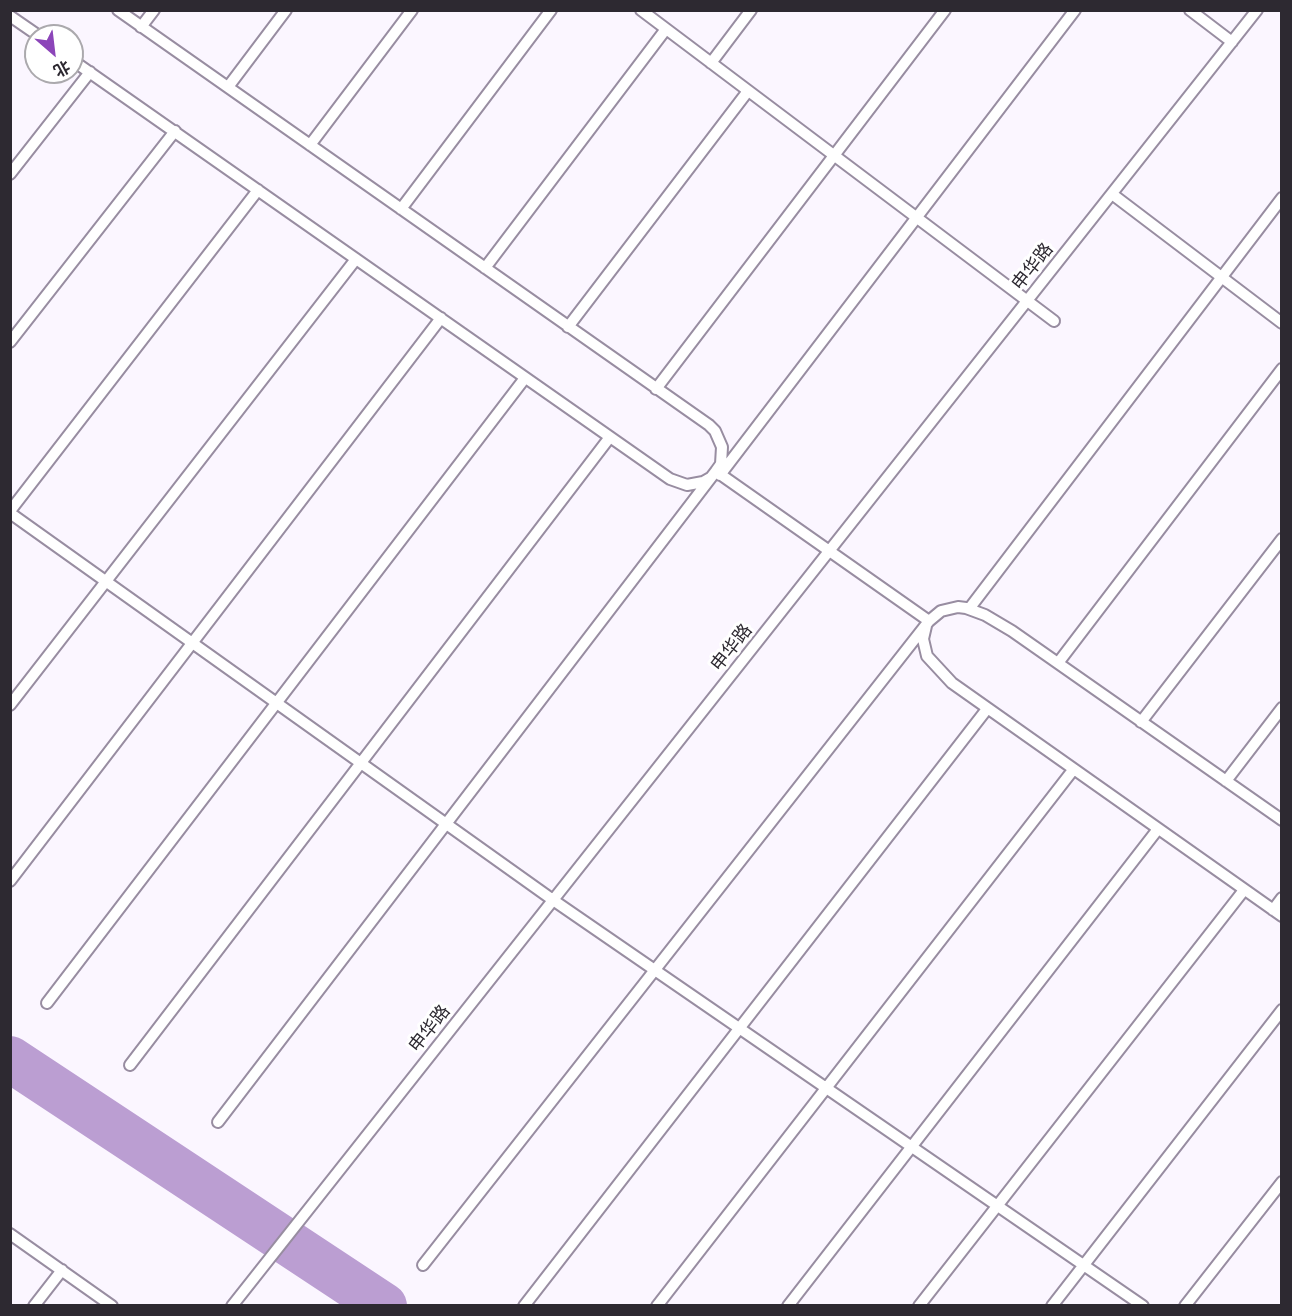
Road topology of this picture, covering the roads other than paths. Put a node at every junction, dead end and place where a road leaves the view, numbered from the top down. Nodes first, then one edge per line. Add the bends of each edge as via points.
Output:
1 (118, 10) edge
2 (154, 10) edge
3 (286, 10) edge
4 (412, 10) edge
5 (551, 10) edge
6 (641, 10) edge
7 (751, 10) edge
8 (945, 10) edge
9 (1075, 10) edge
10 (1190, 10) edge
11 (1257, 10) edge
12 (10, 16) edge
13 (24, 26) edge
14 (141, 27) junction
15 (666, 30) junction
16 (1232, 42) junction
17 (711, 63) junction
18 (84, 68) edge
19 (90, 72) junction
20 (228, 87) junction
21 (748, 91) junction
22 (175, 131) junction
23 (310, 145) junction
24 (834, 155) junction
25 (10, 174) edge
26 (258, 190) junction
27 (1112, 194) junction
28 (1281, 198) edge
29 (401, 209) junction
30 (917, 218) junction
31 (356, 259) junction
32 (485, 268) junction
33 (1222, 277) junction
34 (1028, 301) junction
35 (441, 318) junction
36 (1054, 321) dead end
37 (1281, 323) edge
38 (568, 327) junction
39 (10, 342) edge
40 (1281, 369) edge
41 (525, 378) junction
42 (656, 388) junction
43 (610, 437) junction
44 (719, 473) junction
45 (712, 486) dead end
46 (10, 512) edge
47 (1281, 539) edge
48 (830, 551) junction
49 (106, 581) junction
50 (969, 609) junction
51 (929, 621) junction
52 (193, 643) junction
53 (1058, 663) junction
54 (277, 703) junction
55 (10, 705) edge
56 (1281, 708) edge
57 (987, 709) junction
58 (1141, 722) junction
59 (361, 763) junction
60 (1073, 770) junction
61 (1226, 781) junction
62 (1281, 820) edge
63 (447, 824) junction
64 (1158, 829) junction
65 (10, 881) edge
66 (1244, 890) junction
67 (1281, 898) edge
68 (553, 900) junction
69 (1277, 913) edge
70 (655, 970) junction
71 (46, 1003) dead end
72 (1281, 1010) edge
73 (740, 1028) junction
74 (130, 1065) dead end
75 (826, 1088) junction
76 (218, 1122) dead end
77 (912, 1146) junction
78 (1281, 1182) edge
79 (999, 1206) junction
80 (10, 1234) edge
81 (1084, 1264) junction
82 (423, 1265) dead end
83 (62, 1270) junction
84 (34, 1305) edge
85 (112, 1305) edge
86 (232, 1305) edge
87 (524, 1305) edge
88 (657, 1305) edge
89 (788, 1305) edge
90 (919, 1305) edge
91 (1052, 1305) edge
92 (1143, 1305) edge
93 (1185, 1305) edge

1 - 14 lane
2 - 14 lane
3 - 20 lane
4 - 23 lane
5 - 29 lane
6 - 15 lane
7 - 17 lane
8 - 24 lane
9 - 30 lane
10 - 16 lane
11 - 16 lane, 申华路
12 - 13 lane
14 - 20 lane
15 - 17 lane
15 - 32 lane
16 - 27 lane, 申华路
17 - 21 lane
18 - 19 lane
19 - 22 lane
19 - 25 lane
20 - 23 lane
21 - 24 lane
21 - 38 lane
22 - 26 lane
22 - 39 lane
23 - 29 lane
24 - 30 lane
24 - 42 lane
26 - 31 lane
26 - 46 lane
27 - 33 lane
27 - 34 lane, 申华路
28 - 33 lane
29 - 32 lane
30 - 34 lane
30 - 44 lane
31 - 35 lane
31 - 49 lane
32 - 38 lane
33 - 37 lane
33 - 50 lane
34 - 36 lane
34 - 48 lane, 申华路
35 - 41 lane
35 - 52 lane
38 - 42 lane
40 - 53 lane
41 - 43 lane
41 - 54 lane
42 - 44 lane via 715,431 723,455
43 - 44 lane via 678,483 703,482
43 - 59 lane
44 - 45 lane
44 - 48 lane
44 - 63 lane
46 - 49 lane
47 - 58 lane
48 - 51 lane
48 - 68 lane, 申华路
49 - 52 lane
49 - 55 lane
50 - 51 lane via 949,608
50 - 53 lane via 1012,631
51 - 57 lane via 923,639 930,660 952,683
51 - 70 lane
52 - 54 lane
52 - 65 lane
53 - 58 lane
54 - 59 lane
54 - 71 lane
56 - 61 lane
57 - 60 lane
57 - 73 lane
58 - 61 lane
59 - 63 lane
59 - 74 lane
60 - 64 lane
60 - 75 lane
61 - 62 lane
63 - 68 lane
63 - 76 lane
64 - 66 lane
64 - 77 lane
66 - 69 lane
66 - 79 lane
67 - 69 lane
68 - 70 lane
68 - 86 lane, 申华路
70 - 73 lane
70 - 82 lane
72 - 81 lane
73 - 75 lane
73 - 87 lane
75 - 77 lane
75 - 88 lane
77 - 79 lane
77 - 89 lane
78 - 93 lane
79 - 81 lane
79 - 90 lane
80 - 83 lane
81 - 91 lane
81 - 92 lane
83 - 84 lane
83 - 85 lane

